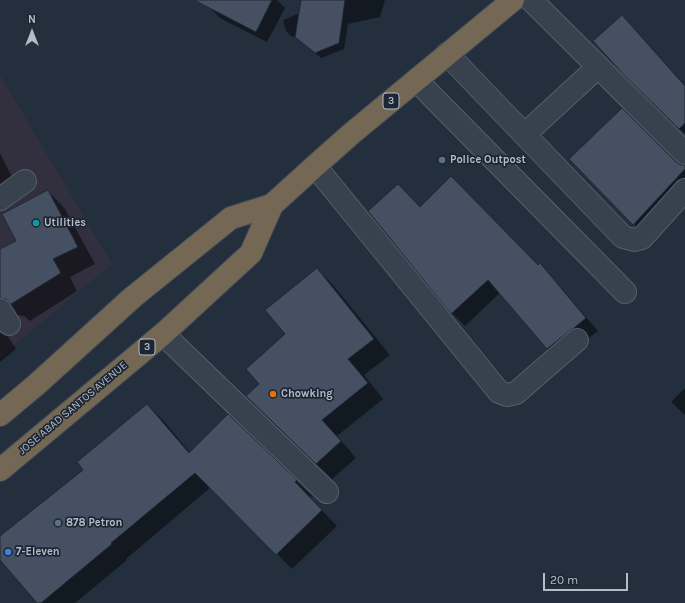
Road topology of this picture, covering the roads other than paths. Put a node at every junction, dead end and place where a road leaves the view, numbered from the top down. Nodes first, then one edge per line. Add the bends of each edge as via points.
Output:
1 (513, 0) edge
2 (531, 0) edge
3 (448, 54) junction
4 (598, 67) junction
5 (416, 80) junction
6 (525, 134) junction
7 (685, 153) edge
8 (314, 166) junction
9 (25, 181) dead end
10 (685, 190) edge
11 (0, 199) edge
12 (272, 205) junction
13 (625, 292) dead end
14 (163, 334) junction
15 (577, 340) dead end
16 (0, 416) edge
17 (0, 470) edge
18 (327, 492) dead end

1 - 3 highway, JOSE ABAD SANTOS AVENUE / 3
2 - 4 lane
3 - 5 highway, JOSE ABAD SANTOS AVENUE / 3
3 - 6 lane
4 - 6 lane
4 - 7 lane
5 - 8 highway, JOSE ABAD SANTOS AVENUE / 3
5 - 13 lane
6 - 10 lane via 623,237 634,240 642,238
8 - 12 highway, JOSE ABAD SANTOS AVENUE / 3
8 - 15 lane via 499,392 507,395 516,393
9 - 11 lane
12 - 14 highway, JOSE ABAD SANTOS AVENUE / 3 via 251,253
12 - 16 highway, JOSE ABAD SANTOS AVENUE / 3 via 231,218 133,297
14 - 17 highway, JOSE ABAD SANTOS AVENUE / 3
14 - 18 lane

